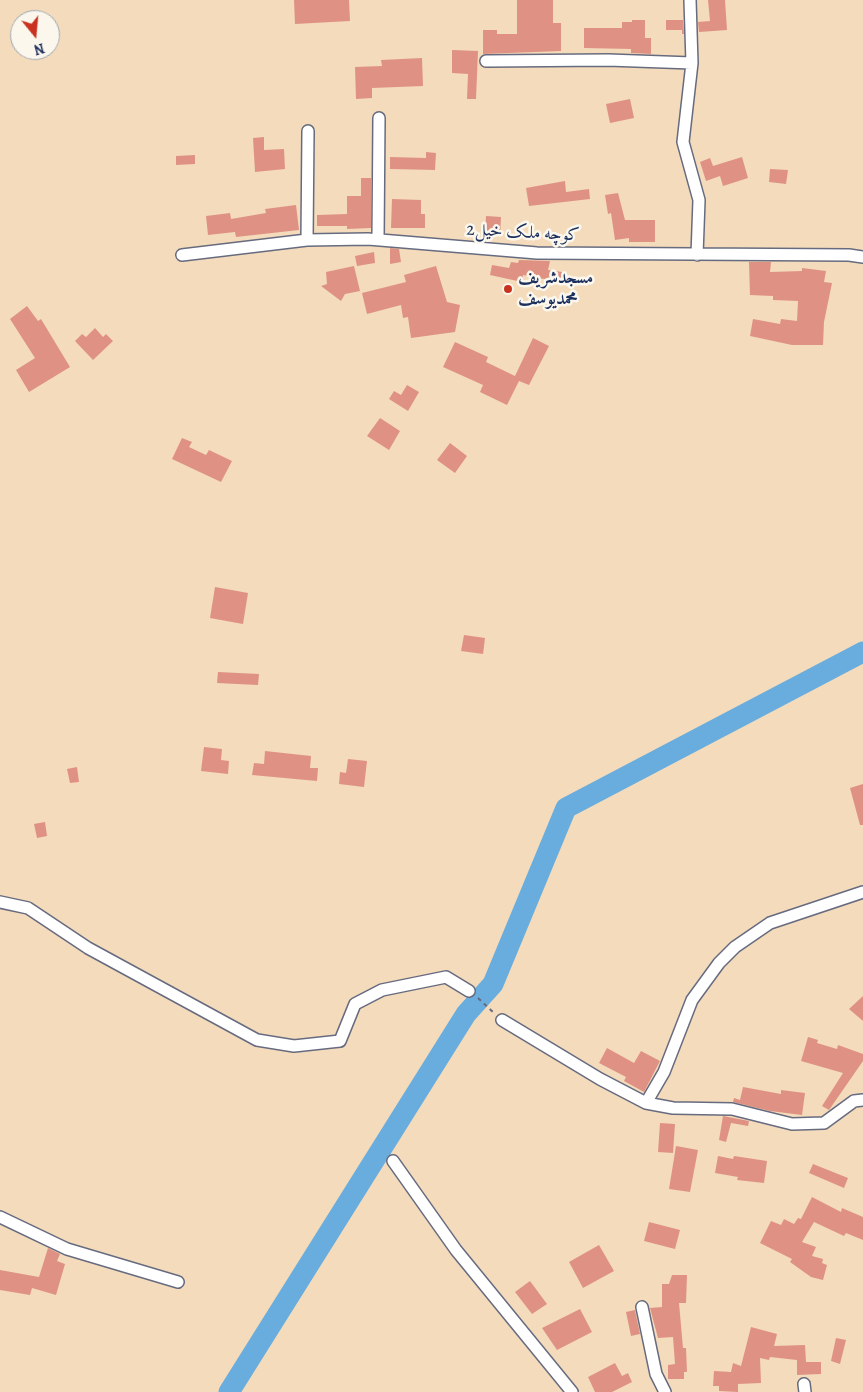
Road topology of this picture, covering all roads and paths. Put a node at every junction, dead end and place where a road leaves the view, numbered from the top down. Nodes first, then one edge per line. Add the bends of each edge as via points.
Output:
1 (690, 0) edge
2 (486, 61) dead end
3 (692, 63) junction
4 (379, 118) dead end
5 (308, 131) dead end
6 (307, 240) junction
7 (378, 240) junction
8 (182, 255) dead end
9 (698, 255) junction
10 (863, 258) edge
11 (863, 892) edge
12 (0, 902) edge
13 (469, 991) joint
14 (502, 1020) joint
15 (863, 1100) edge
16 (646, 1103) junction
17 (393, 1161) dead end
18 (0, 1217) edge
19 (178, 1282) dead end
20 (642, 1307) dead end
21 (572, 1392) edge
22 (665, 1392) edge

1 - 3 street
2 - 3 street
3 - 9 street via 683,142 699,200
4 - 7 street
5 - 6 street
6 - 7 street, کوچه ملک خیل2
6 - 8 street, کوچه ملک خیل2
7 - 9 street, کوچه ملک خیل2 via 537,253
9 - 10 street, کوچه ملک خیل2 via 850,255
11 - 16 street via 770,923 735,947 692,1000 664,1072
12 - 13 street via 28,908 88,948 257,1040 294,1046 340,1041 355,1004 382,990 446,977
13 - 14 path
14 - 16 street
15 - 16 street via 854,1101 824,1123 792,1124 732,1110 673,1108
17 - 21 street via 456,1250
18 - 19 street via 67,1249
20 - 22 street via 656,1374

